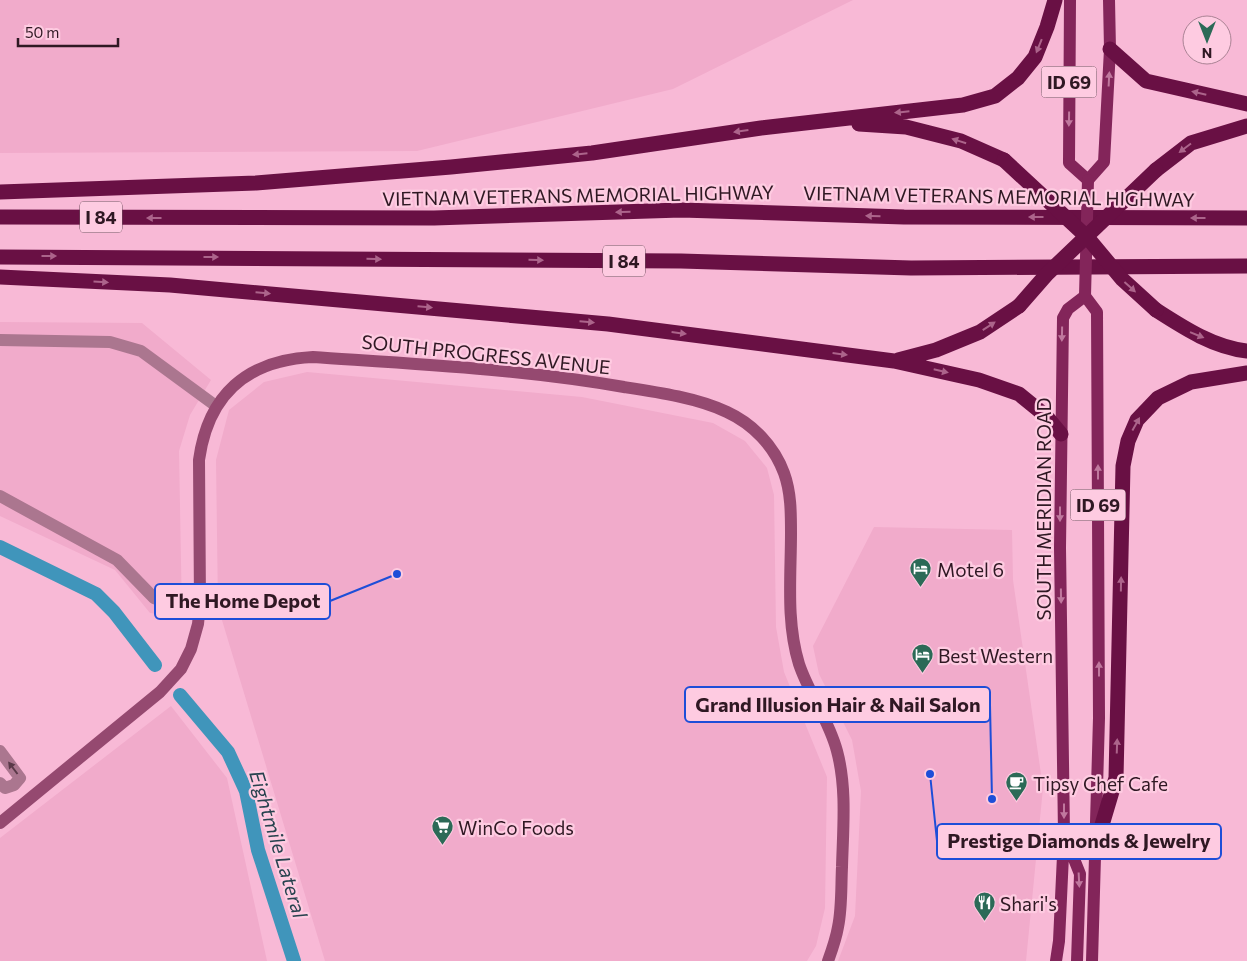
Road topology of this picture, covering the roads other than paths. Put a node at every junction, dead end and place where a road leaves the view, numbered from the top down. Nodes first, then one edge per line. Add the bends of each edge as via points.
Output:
1 (1055, 0) edge
2 (1070, 0) edge
3 (1109, 0) edge
4 (1110, 49) junction
5 (1247, 104) edge
6 (819, 121) junction
7 (1247, 126) edge
8 (1088, 180) junction
9 (0, 192) edge
10 (0, 217) edge
11 (1247, 218) edge
12 (1087, 237) junction
13 (0, 257) edge
14 (1247, 266) edge
15 (0, 277) edge
16 (1085, 296) junction
17 (0, 340) edge
18 (1247, 351) edge
19 (894, 361) junction
20 (1247, 373) edge
21 (216, 406) junction
22 (1061, 434) junction
23 (0, 496) edge
24 (200, 604) junction
25 (0, 751) edge
26 (0, 783) edge
27 (14, 785) junction
28 (25, 802) junction
29 (0, 823) edge
30 (1064, 834) junction
31 (1096, 845) junction
32 (828, 961) edge
33 (1056, 961) edge
34 (1077, 961) edge
35 (1092, 961) edge

1 -> 6 highway via 1035,58 1018,78 995,96 963,105
2 -> 8 main road, ID 69 via 1068,163
3 - 4 main road, ID 69
5 -> 4 highway via 1146,81
8 -> 4 main road, ID 69 via 1104,162
6 -> 9 highway via 592,153 451,167 256,183
12 -> 6 highway, bridge via 1004,160 961,141 906,127
7 -> 12 highway, bridge via 1191,143 1156,170
8 - 12 main road, bridge
11 -> 10 highway, VIETNAM VETERANS MEMORIAL HIGHWAY / I 84 via 904,216 681,210 434,218
12 - 16 main road, bridge
12 -> 18 highway, bridge via 1122,279 1156,310 1191,333
19 -> 12 highway, bridge via 936,350 980,332 1019,306 1047,274
13 -> 14 highway, I 84 via 661,261 911,268
15 -> 19 highway via 170,285 599,323
16 -> 22 main road, SOUTH MERIDIAN ROAD / ID 69 via 1068,309 1063,318
31 -> 16 main road, ID 69 via 1099,718 1098,312
17 - 21 street via 110,342 141,351
19 -> 22 highway via 979,380 1018,394 1046,416
31 -> 20 highway via 1116,778 1123,466 1128,441 1137,420 1158,398 1191,382
21 - 24 street, SOUTH PROGRESS AVENUE via 202,439 199,460
21 - 32 street, SOUTH PROGRESS AVENUE via 237,383 266,366 313,357 520,372 592,381 712,406 742,420 756,431 785,475 791,510 795,648 804,678 831,733 841,767 840,914
22 -> 30 main road, SOUTH MERIDIAN ROAD / ID 69
23 - 24 street via 117,560 154,598 168,603
24 - 28 street, SOUTH PROGRESS AVENUE via 191,649 172,680
27 -> 25 street via 20,778
26 - 27 street via 5,788
27 - 28 street
28 - 29 street, SOUTH PROGRESS AVENUE
30 - 33 main road, SOUTH MERIDIAN ROAD
30 -> 34 main road via 1080,874
31 - 35 main road

